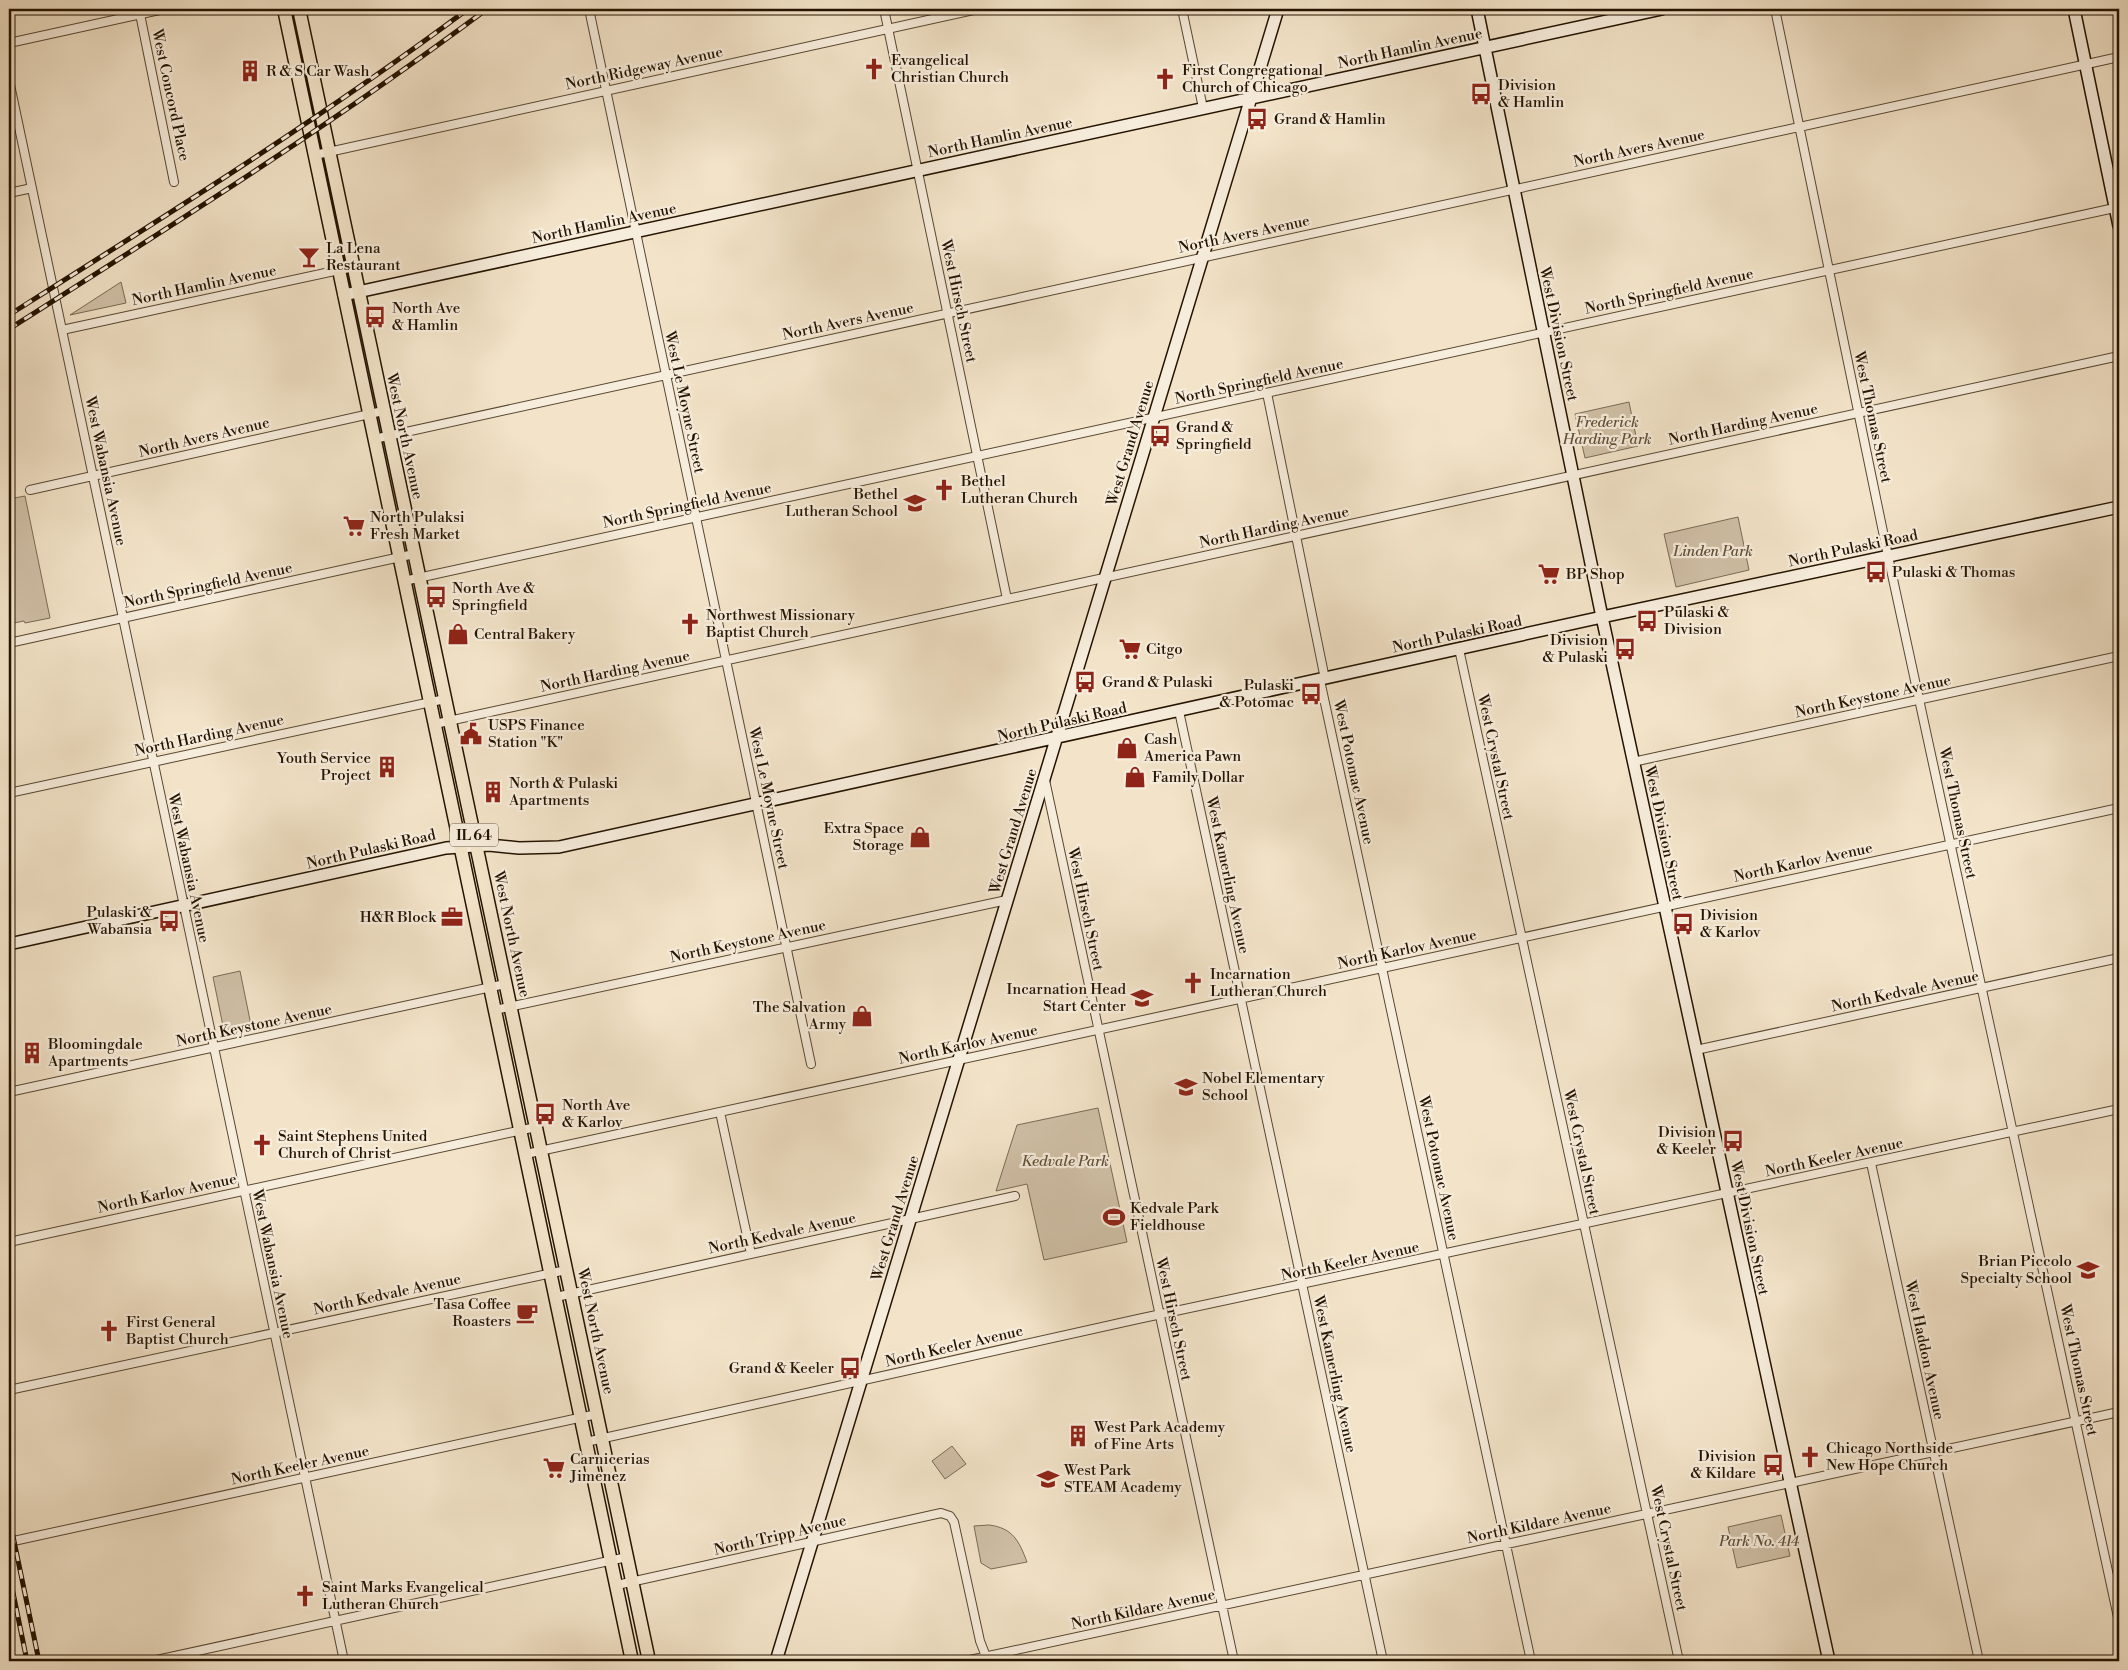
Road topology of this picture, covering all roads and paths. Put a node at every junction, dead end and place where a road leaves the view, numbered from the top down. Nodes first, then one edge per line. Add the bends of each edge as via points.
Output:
1 (164, 9) edge
2 (300, 9) edge
3 (589, 9) edge
4 (884, 9) edge
5 (978, 9) edge
6 (1182, 9) edge
7 (1278, 9) edge
8 (1477, 9) edge
9 (1662, 9) edge
10 (1774, 9) edge
11 (2074, 9) edge
12 (284, 10) edge
13 (140, 14) junction
14 (888, 29) junction
15 (9, 43) edge
16 (1485, 47) junction
17 (2119, 57) edge
18 (2086, 64) junction
19 (9, 80) edge
20 (606, 91) junction
21 (1251, 98) junction
22 (1203, 108) junction
23 (1799, 127) junction
24 (328, 152) junction
25 (315, 155) junction
26 (918, 170) junction
27 (174, 182) dead end
28 (32, 188) junction
29 (1514, 189) junction
30 (9, 193) edge
31 (2117, 207) edge
32 (2119, 226) edge
33 (636, 232) junction
34 (1204, 257) junction
35 (353, 267) junction
36 (338, 270) junction
37 (1829, 271) junction
38 (358, 292) junction
39 (344, 295) junction
40 (947, 313) junction
41 (62, 330) junction
42 (1544, 333) junction
43 (2119, 356) edge
44 (666, 375) junction
45 (1267, 393) junction
46 (383, 411) junction
47 (1858, 413) junction
48 (369, 414) junction
49 (1154, 418) junction
50 (389, 436) junction
51 (374, 439) junction
52 (977, 456) junction
53 (93, 476) junction
54 (1573, 476) junction
55 (30, 490) dead end
56 (2119, 507) edge
57 (695, 518) junction
58 (1296, 536) junction
59 (414, 554) junction
60 (1888, 556) junction
61 (399, 558) junction
62 (419, 578) junction
63 (1105, 578) junction
64 (404, 581) junction
65 (1007, 599) junction
66 (1602, 617) junction
67 (123, 618) junction
68 (9, 643) edge
69 (1459, 649) junction
70 (2119, 656) edge
71 (725, 661) junction
72 (1323, 679) junction
73 (445, 699) junction
74 (1919, 700) junction
75 (430, 702) junction
76 (1179, 711) junction
77 (450, 721) junction
78 (435, 724) junction
79 (1056, 738) junction
80 (153, 762) junction
81 (1633, 762) junction
82 (1044, 778) junction
83 (9, 793) edge
84 (755, 804) junction
85 (2119, 808) edge
86 (1950, 844) junction
87 (476, 846) junction
88 (461, 847) junction
89 (1007, 900) junction
90 (183, 906) junction
91 (1665, 906) junction
92 (1521, 938) junction
93 (9, 944) edge
94 (787, 947) junction
95 (2119, 958) edge
96 (1382, 968) junction
97 (505, 984) junction
98 (490, 987) junction
99 (1982, 988) junction
100 (1241, 999) junction
101 (510, 1007) junction
102 (495, 1010) junction
103 (1098, 1030) junction
104 (213, 1048) junction
105 (1696, 1050) junction
106 (958, 1061) junction
107 (811, 1064) dead end
108 (9, 1092) edge
109 (2119, 1109) edge
110 (720, 1112) junction
111 (536, 1128) junction
112 (520, 1131) junction
113 (2013, 1132) junction
114 (541, 1151) junction
115 (526, 1154) junction
116 (1871, 1163) junction
117 (244, 1190) junction
118 (1727, 1194) junction
119 (1015, 1196) dead end
120 (910, 1220) junction
121 (1584, 1224) junction
122 (9, 1242) edge
123 (751, 1254) junction
124 (1444, 1255) junction
125 (566, 1270) junction
126 (551, 1273) junction
127 (1302, 1285) junction
128 (571, 1293) junction
129 (556, 1297) junction
130 (1159, 1316) junction
131 (274, 1333) junction
132 (860, 1381) junction
133 (9, 1390) edge
134 (2119, 1412) edge
135 (597, 1414) junction
136 (581, 1417) junction
137 (2076, 1422) junction
138 (602, 1439) junction
139 (586, 1442) junction
140 (1934, 1452) junction
141 (305, 1478) junction
142 (1790, 1483) junction
143 (1648, 1514) junction
144 (9, 1542) edge
145 (812, 1543) junction
146 (1506, 1545) junction
147 (627, 1558) junction
148 (612, 1561) junction
149 (1364, 1575) junction
150 (632, 1582) junction
151 (617, 1585) junction
152 (1222, 1606) junction
153 (336, 1621) junction
154 (2119, 1622) edge
155 (987, 1659) edge
156 (152, 1661) edge
157 (344, 1661) edge
158 (632, 1661) edge
159 (649, 1661) edge
160 (776, 1661) edge
161 (965, 1661) edge
162 (1234, 1661) edge
163 (1383, 1661) edge
164 (1531, 1661) edge
165 (1680, 1661) edge
166 (1829, 1661) edge
167 (1979, 1661) edge

1 - 13 street
2 - 12 street
2 - 24 main road, West North Avenue / IL 64
3 - 20 street, West Le Moyne Street
4 - 14 street, West Hirsch Street
5 - 14 street, North Ridgeway Avenue
6 - 22 street
7 - 21 main road, West Grand Avenue
8 - 16 main road, West Division Street
9 - 16 main road, North Hamlin Avenue
10 - 23 street, West Thomas Street
11 - 18 main road
12 - 25 main road, West North Avenue / IL 64
13 - 15 street
13 - 27 street, West Concord Place
14 - 20 street, North Ridgeway Avenue
14 - 26 street, West Hirsch Street
16 - 21 main road, North Hamlin Avenue
16 - 29 main road, West Division Street
17 - 18 street, North Avers Avenue
18 - 23 street, North Avers Avenue
18 - 31 main road
19 - 28 street, West Wabansia Avenue
20 - 24 street, North Ridgeway Avenue
20 - 33 street, West Le Moyne Street
21 - 22 main road, North Hamlin Avenue
21 - 34 main road, West Grand Avenue
22 - 26 main road, North Hamlin Avenue
23 - 29 street, North Avers Avenue
23 - 37 street, West Thomas Street
24 - 25 street, North Ridgeway Avenue
24 - 35 main road, West North Avenue / IL 64
25 - 36 main road, West North Avenue / IL 64
26 - 33 main road, North Hamlin Avenue
26 - 40 street, West Hirsch Street
28 - 30 street
28 - 41 street, West Wabansia Avenue
29 - 34 street, North Avers Avenue
29 - 42 main road, West Division Street
31 - 32 main road
31 - 37 street, North Springfield Avenue
33 - 38 main road, North Hamlin Avenue
33 - 44 street, West Le Moyne Street
34 - 40 street, North Avers Avenue
34 - 49 main road, West Grand Avenue
35 - 36 street, North Hamlin Avenue
35 - 38 main road, West North Avenue / IL 64
36 - 39 main road, West North Avenue / IL 64
36 - 41 street, North Hamlin Avenue
37 - 42 street, North Springfield Avenue
37 - 47 street, West Thomas Street
38 - 39 main road, North Hamlin Avenue
38 - 46 main road, West North Avenue / IL 64
39 - 48 main road, West North Avenue / IL 64
40 - 44 street, North Avers Avenue
40 - 52 street, West Hirsch Street
41 - 53 street, West Wabansia Avenue
42 - 45 street, North Springfield Avenue
42 - 54 main road, West Division Street
43 - 47 street, North Harding Avenue
44 - 50 street, North Avers Avenue
44 - 57 street, West Le Moyne Street
45 - 49 street, North Springfield Avenue
45 - 58 street, West Potomac Avenue
46 - 48 street, North Avers Avenue
46 - 50 main road, West North Avenue / IL 64
47 - 54 street, North Harding Avenue
47 - 60 street, West Thomas Street
48 - 51 main road, West North Avenue / IL 64
48 - 53 street, North Avers Avenue
49 - 52 street, North Springfield Avenue
49 - 63 main road, West Grand Avenue
50 - 51 street, North Avers Avenue
50 - 59 main road, West North Avenue / IL 64
51 - 61 main road, West North Avenue / IL 64
52 - 57 street, North Springfield Avenue
52 - 65 street, West Hirsch Street
53 - 55 street, North Avers Avenue
53 - 67 street, West Wabansia Avenue
54 - 58 street, North Harding Avenue
54 - 66 main road, West Division Street
56 - 60 main road, North Pulaski Road
57 - 62 street, North Springfield Avenue
57 - 71 street, West Le Moyne Street
58 - 63 street, North Harding Avenue
58 - 72 street, West Potomac Avenue
59 - 61 street, North Springfield Avenue
59 - 62 main road, West North Avenue / IL 64
60 - 66 main road, North Pulaski Road
60 - 74 street, West Thomas Street
61 - 64 main road, West North Avenue / IL 64
61 - 67 street, North Springfield Avenue
62 - 64 street, North Springfield Avenue
62 - 73 main road, West North Avenue / IL 64
63 - 65 street, North Harding Avenue
63 - 79 main road, West Grand Avenue
64 - 75 main road, West North Avenue / IL 64
65 - 71 street, North Harding Avenue
66 - 69 main road, North Pulaski Road
66 - 81 main road, West Division Street
67 - 68 street, North Springfield Avenue
67 - 80 street, West Wabansia Avenue
69 - 72 main road, North Pulaski Road
69 - 92 street, West Crystal Street
70 - 74 street, North Keystone Avenue
71 - 77 street, North Harding Avenue
71 - 84 street, West Le Moyne Street
72 - 76 main road, North Pulaski Road
72 - 96 street, West Potomac Avenue
73 - 75 street, North Harding Avenue
73 - 77 main road, West North Avenue / IL 64
74 - 81 street, North Keystone Avenue
74 - 86 street, West Thomas Street
75 - 78 main road, West North Avenue / IL 64
75 - 80 street, North Harding Avenue
76 - 79 main road, North Pulaski Road
76 - 100 street, West Kamerling Avenue
77 - 78 street, North Harding Avenue
77 - 87 main road, West North Avenue / IL 64
78 - 88 main road, West North Avenue / IL 64
79 - 82 main road, West Grand Avenue
79 - 84 main road, North Pulaski Road
80 - 83 street, North Harding Avenue
80 - 90 street, West Wabansia Avenue
81 - 91 main road, West Division Street
82 - 89 main road, West Grand Avenue
82 - 103 street, West Hirsch Street
84 - 87 main road, North Pulaski Road via 560,847
84 - 94 street, West Le Moyne Street
85 - 86 street, North Karlov Avenue
86 - 91 street, North Karlov Avenue
86 - 99 street, West Thomas Street
87 - 88 main road, North Pulaski Road
87 - 97 main road, West North Avenue / IL 64
88 - 90 main road, North Pulaski Road
88 - 98 main road, West North Avenue / IL 64
89 - 94 street, North Keystone Avenue
89 - 106 main road, West Grand Avenue
90 - 93 main road, North Pulaski Road
90 - 104 street, West Wabansia Avenue
91 - 92 street, North Karlov Avenue
91 - 105 main road, West Division Street
92 - 96 street, North Karlov Avenue
92 - 121 street, West Crystal Street
94 - 101 street, North Keystone Avenue
94 - 107 street, West Le Moyne Street
95 - 99 street, North Kedvale Avenue
96 - 100 street, North Karlov Avenue
96 - 124 street, West Potomac Avenue
97 - 98 street, North Keystone Avenue
97 - 101 main road, West North Avenue / IL 64
98 - 102 main road, West North Avenue / IL 64
98 - 104 street, North Keystone Avenue
99 - 105 street, North Kedvale Avenue
99 - 113 street, West Thomas Street
100 - 103 street, North Karlov Avenue
100 - 127 street, West Kamerling Avenue
101 - 102 street, North Keystone Avenue
101 - 111 main road, West North Avenue / IL 64
102 - 112 main road, West North Avenue / IL 64
103 - 106 street, North Karlov Avenue
103 - 130 street, West Hirsch Street
104 - 108 street, North Keystone Avenue
104 - 117 street, West Wabansia Avenue
105 - 118 main road, West Division Street
106 - 110 street, North Karlov Avenue
106 - 120 main road, West Grand Avenue
109 - 113 street, North Keeler Avenue
110 - 114 street, North Karlov Avenue
110 - 123 street
111 - 112 street, North Karlov Avenue
111 - 114 main road, West North Avenue / IL 64
112 - 115 main road, West North Avenue / IL 64
112 - 117 street, North Karlov Avenue
113 - 116 street, North Keeler Avenue
113 - 137 street, West Thomas Street
114 - 115 street, North Karlov Avenue
114 - 125 main road, West North Avenue / IL 64
115 - 126 main road, West North Avenue / IL 64
116 - 118 street, North Keeler Avenue
116 - 140 street, West Haddon Avenue
117 - 122 street, North Karlov Avenue
117 - 131 street, West Wabansia Avenue
118 - 121 street, North Keeler Avenue
118 - 142 main road, West Division Street
119 - 120 street, North Kedvale Avenue
120 - 123 street, North Kedvale Avenue
120 - 132 main road, West Grand Avenue
121 - 124 street, North Keeler Avenue
121 - 143 street, West Crystal Street
123 - 128 street, North Kedvale Avenue
124 - 127 street, North Keeler Avenue
124 - 146 street, West Potomac Avenue
125 - 126 street, North Kedvale Avenue
125 - 128 main road, West North Avenue / IL 64
126 - 129 main road, West North Avenue / IL 64
126 - 131 street, North Kedvale Avenue
127 - 130 street, North Keeler Avenue
127 - 149 street, West Kamerling Avenue
128 - 129 street, North Kedvale Avenue
128 - 135 main road, West North Avenue / IL 64
129 - 136 main road, West North Avenue / IL 64
130 - 132 street, North Keeler Avenue
130 - 152 street, West Hirsch Street
131 - 133 street, North Kedvale Avenue
131 - 141 street, West Wabansia Avenue
132 - 138 street, North Keeler Avenue
132 - 145 main road, West Grand Avenue
134 - 137 street, North Kildare Avenue
135 - 136 street, North Keeler Avenue
135 - 138 main road, West North Avenue / IL 64
136 - 139 main road, West North Avenue / IL 64
136 - 141 street, North Keeler Avenue
137 - 140 street, North Kildare Avenue
137 - 154 street, West Thomas Street
138 - 139 street, North Keeler Avenue
138 - 147 main road, West North Avenue / IL 64
139 - 148 main road, West North Avenue / IL 64
140 - 142 street, North Kildare Avenue
140 - 167 street, West Haddon Avenue
141 - 144 street, North Keeler Avenue
141 - 153 street, West Wabansia Avenue
142 - 143 street, North Kildare Avenue
142 - 166 main road, West Division Street
143 - 146 street, North Kildare Avenue
143 - 165 street, West Crystal Street
145 - 150 street, North Tripp Avenue
145 - 155 street, North Tripp Avenue via 941,1513 950,1516 954,1522 980,1642
145 - 160 main road, West Grand Avenue
146 - 149 street, North Kildare Avenue
146 - 164 street, West Potomac Avenue
147 - 148 street
147 - 150 main road, West North Avenue / IL 64
148 - 151 main road, West North Avenue / IL 64
148 - 153 street
149 - 152 street, North Kildare Avenue
149 - 163 street, West Kamerling Avenue
150 - 151 street, North Tripp Avenue
150 - 159 main road, West North Avenue / IL 64
151 - 158 main road, West North Avenue / IL 64
152 - 155 street, North Kildare Avenue
152 - 162 street, West Hirsch Street
153 - 156 street
153 - 157 street, West Wabansia Avenue
155 - 161 street, North Kildare Avenue

